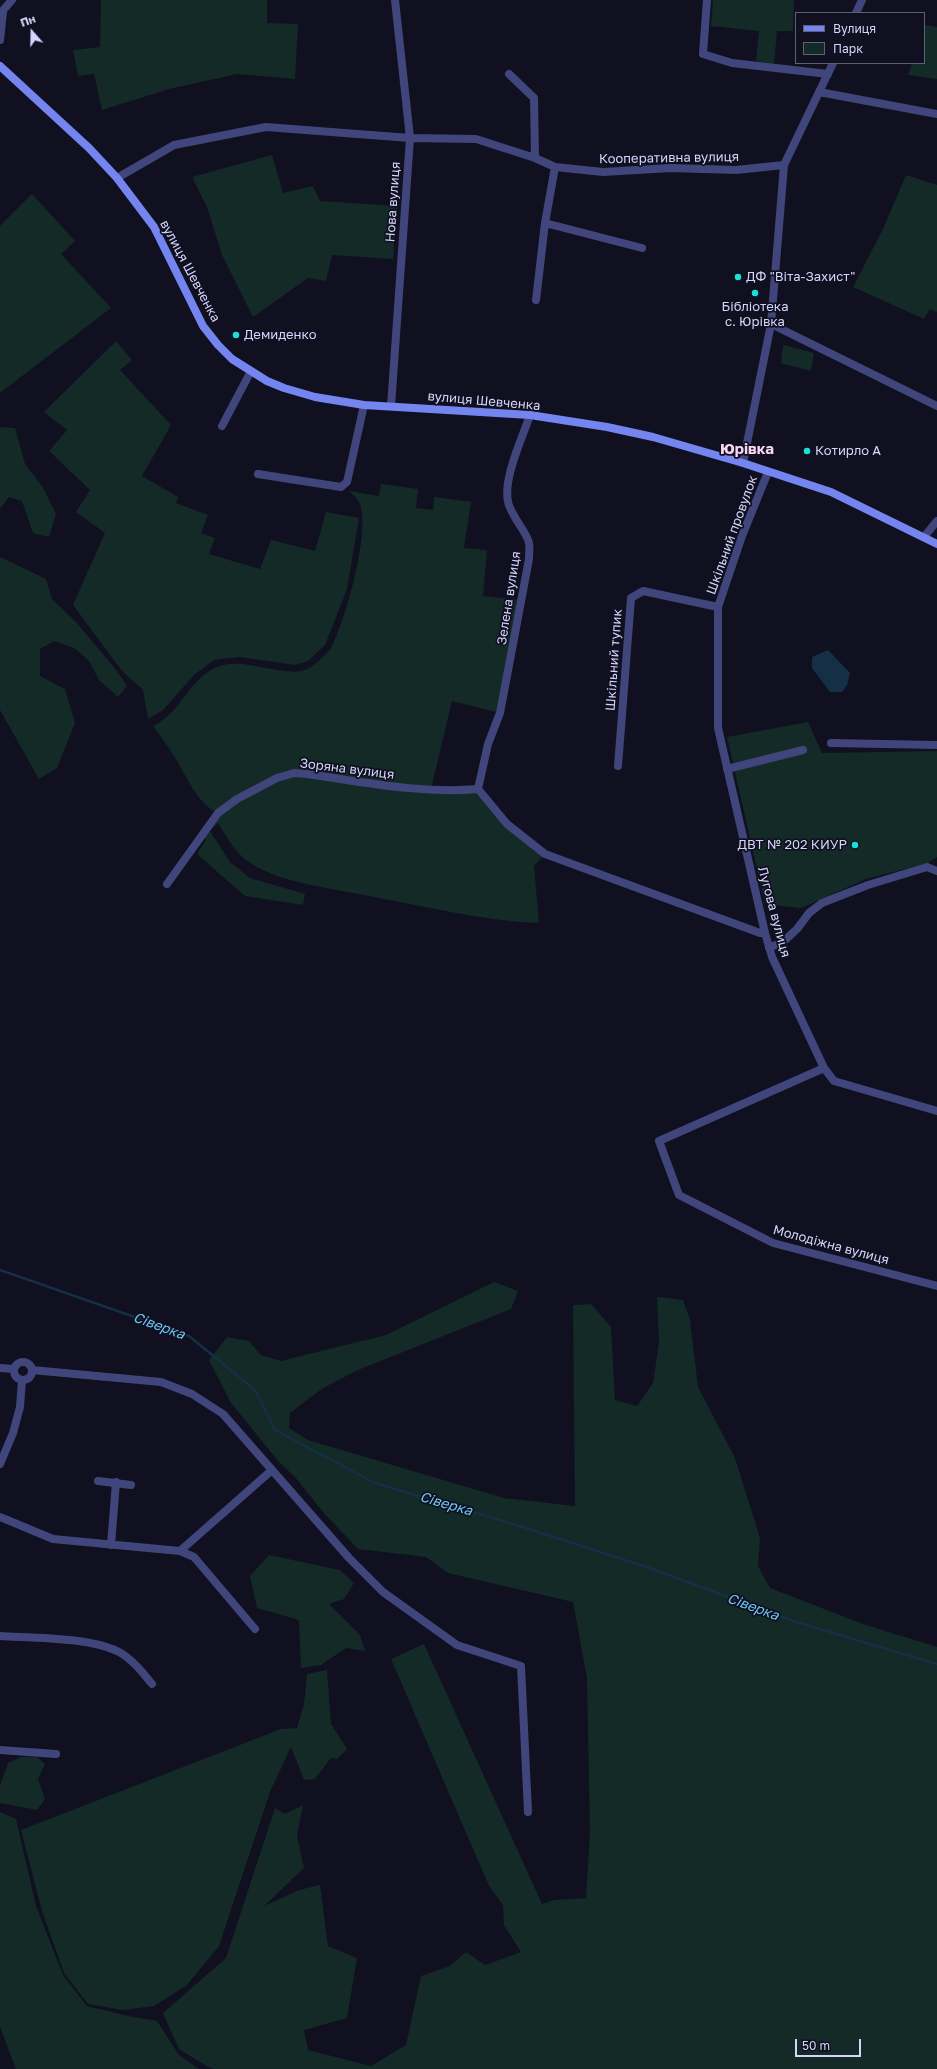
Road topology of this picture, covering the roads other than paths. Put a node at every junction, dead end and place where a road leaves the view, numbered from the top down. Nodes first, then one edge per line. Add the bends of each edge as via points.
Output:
1 (12, 0) edge
2 (395, 0) edge
3 (707, 0) edge
4 (862, 0) edge
5 (856, 12) edge
6 (1, 13) edge
7 (0, 40) edge
8 (833, 64) edge
9 (0, 66) edge
10 (509, 74) dead end
11 (828, 74) junction
12 (818, 92) junction
13 (937, 114) edge
14 (410, 138) junction
15 (535, 158) junction
16 (784, 165) junction
17 (555, 167) junction
18 (117, 178) junction
19 (545, 223) junction
20 (642, 248) dead end
21 (536, 300) dead end
22 (771, 324) junction
23 (251, 371) junction
24 (364, 405) junction
25 (391, 406) junction
26 (937, 406) edge
27 (530, 416) junction
28 (222, 426) dead end
29 (744, 462) junction
30 (768, 472) junction
31 (258, 474) dead end
32 (937, 521) edge
33 (924, 537) junction
34 (937, 544) edge
35 (718, 607) junction
36 (831, 743) dead end
37 (937, 745) edge
38 (803, 750) dead end
39 (618, 766) dead end
40 (727, 769) junction
41 (478, 790) junction
42 (937, 871) edge
43 (166, 884) dead end
44 (765, 933) junction
45 (770, 948) junction
46 (824, 1068) junction
47 (937, 1112) edge
48 (937, 1286) edge
49 (0, 1368) edge
50 (13, 1370) junction
51 (32, 1370) junction
52 (22, 1380) junction
53 (0, 1464) edge
54 (272, 1470) junction
55 (98, 1481) dead end
56 (116, 1482) junction
57 (131, 1484) dead end
58 (0, 1517) edge
59 (111, 1544) junction
60 (180, 1551) junction
61 (255, 1629) dead end
62 (0, 1636) edge
63 (152, 1684) dead end
64 (0, 1750) edge
65 (56, 1754) dead end
66 (528, 1812) dead end

1 - 6 street
2 - 14 street, Нова вулиця
3 - 11 street via 703,54 732,63
4 - 5 street
6 - 7 street
8 - 11 street
9 - 18 street, вулиця Шевченка via 89,148
10 - 15 street via 534,98
11 - 12 street
12 - 13 street
12 - 16 street
14 - 15 street, Кооперативна вулиця via 476,139
14 - 18 street via 266,127 174,145
14 - 25 street, Нова вулиця
15 - 17 street, Кооперативна вулиця
16 - 17 street, Кооперативна вулиця via 736,170 671,168 603,172
16 - 22 street
17 - 19 street
18 - 23 street, вулиця Шевченка via 154,227 203,326 228,354
19 - 20 street
19 - 21 street
22 - 26 street
22 - 29 street
23 - 24 street, вулиця Шевченка via 284,388 315,397
23 - 28 street
24 - 25 street, вулиця Шевченка
24 - 31 street via 348,482 341,487
25 - 27 street, вулиця Шевченка
27 - 29 street, вулиця Шевченка via 607,427
27 - 41 street, Зелена вулиця via 507,488 508,502 517,524 529,542 529,559 500,713 488,744
29 - 30 street, вулиця Шевченка
30 - 33 street, вулиця Шевченка via 832,492
30 - 35 street, Шкільний провулок via 742,536
32 - 33 street
33 - 34 street, вулиця Шевченка
35 - 39 street, Шкільний тупик via 643,591 631,598
35 - 40 street, Лугова вулиця via 718,728
36 - 37 street
38 - 40 street
40 - 44 street, Лугова вулиця
41 - 43 street, Зоряна вулиця via 422,791 294,773 277,778 237,799 218,813
41 - 44 street via 507,824 545,854
42 - 45 street via 927,867 868,885 822,903 809,913 784,941
44 - 45 street, Лугова вулиця
45 - 46 street, Лугова вулиця
46 - 47 street, Лугова вулиця via 834,1081
46 - 48 street, Молодіжна вулиця via 659,1141 678,1196 773,1243
49 - 50 street
50 - 51 street via 16,1364 24,1361
50 - 52 street via 14,1376
51 - 52 street via 31,1376
51 - 54 street via 161,1382 192,1394 223,1414
52 - 53 street via 15,1427
54 - 60 street
54 - 66 street via 349,1558 383,1592 457,1645 521,1666
55 - 56 street
56 - 57 street
56 - 59 street
58 - 59 street via 53,1539
59 - 60 street
60 - 61 street via 194,1557
62 - 63 street via 90,1643 107,1647 130,1660
64 - 65 street

